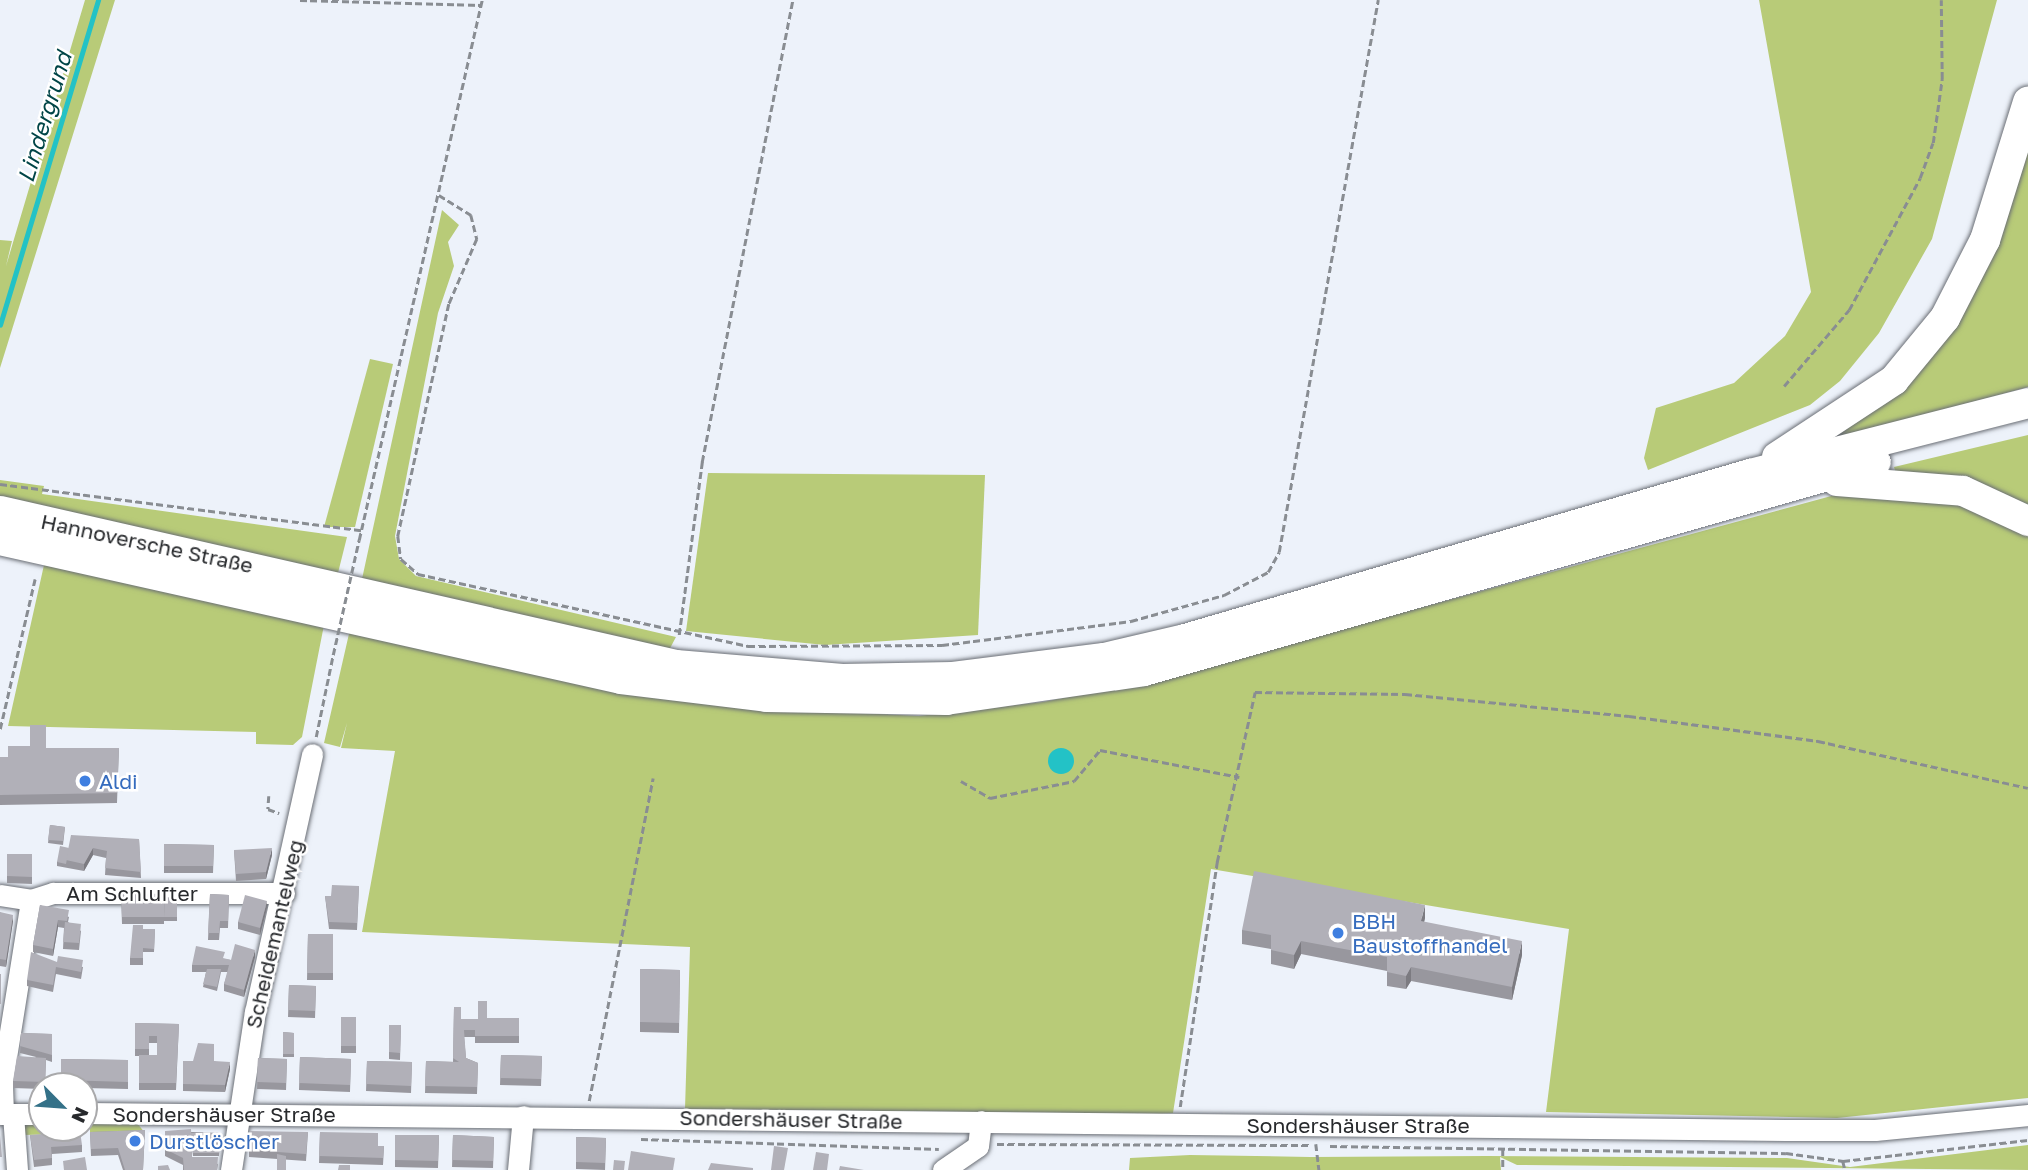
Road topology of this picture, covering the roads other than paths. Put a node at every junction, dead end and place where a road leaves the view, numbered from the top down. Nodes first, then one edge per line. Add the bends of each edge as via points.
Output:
1 (2028, 102) edge
2 (2028, 403) edge
3 (2028, 421) edge
4 (1750, 474) junction
5 (1816, 479) junction
6 (0, 511) edge
7 (2028, 521) edge
8 (0, 540) edge
9 (289, 586) junction
10 (312, 754) road end
11 (284, 893) junction
12 (0, 895) edge
13 (31, 900) junction
14 (98, 1113) edge
15 (5, 1114) edge
16 (28, 1114) edge
17 (237, 1114) junction
18 (2028, 1115) edge
19 (523, 1116) junction
20 (981, 1121) junction
21 (944, 1160) edge
22 (17, 1170) edge
23 (231, 1170) edge
24 (518, 1170) edge

1 - 4 highway via 1985,240 1945,318 1894,380
2 - 4 highway
3 - 5 highway
4 - 9 highway via 1185,639 1104,658 953,677 815,678 676,665
5 - 7 highway via 1963,491
5 - 9 highway via 1156,668 946,701 767,697 676,688
6 - 9 highway, Hannoversche Straße
8 - 9 highway, Hannoversche Straße
10 - 11 street, Scheidemantelweg
11 - 13 street, Am Schlufter via 53,893
11 - 17 street, Scheidemantelweg
12 - 13 street
13 - 15 street via 2,1082
14 - 17 street, Sondershäuser Straße
15 - 16 street
15 - 22 street
17 - 19 street, Sondershäuser Straße
17 - 23 street, Scheidemantelweg
18 - 20 street, Sondershäuser Straße via 1875,1130
19 - 20 street, Sondershäuser Straße
19 - 24 street
20 - 21 street via 978,1146

